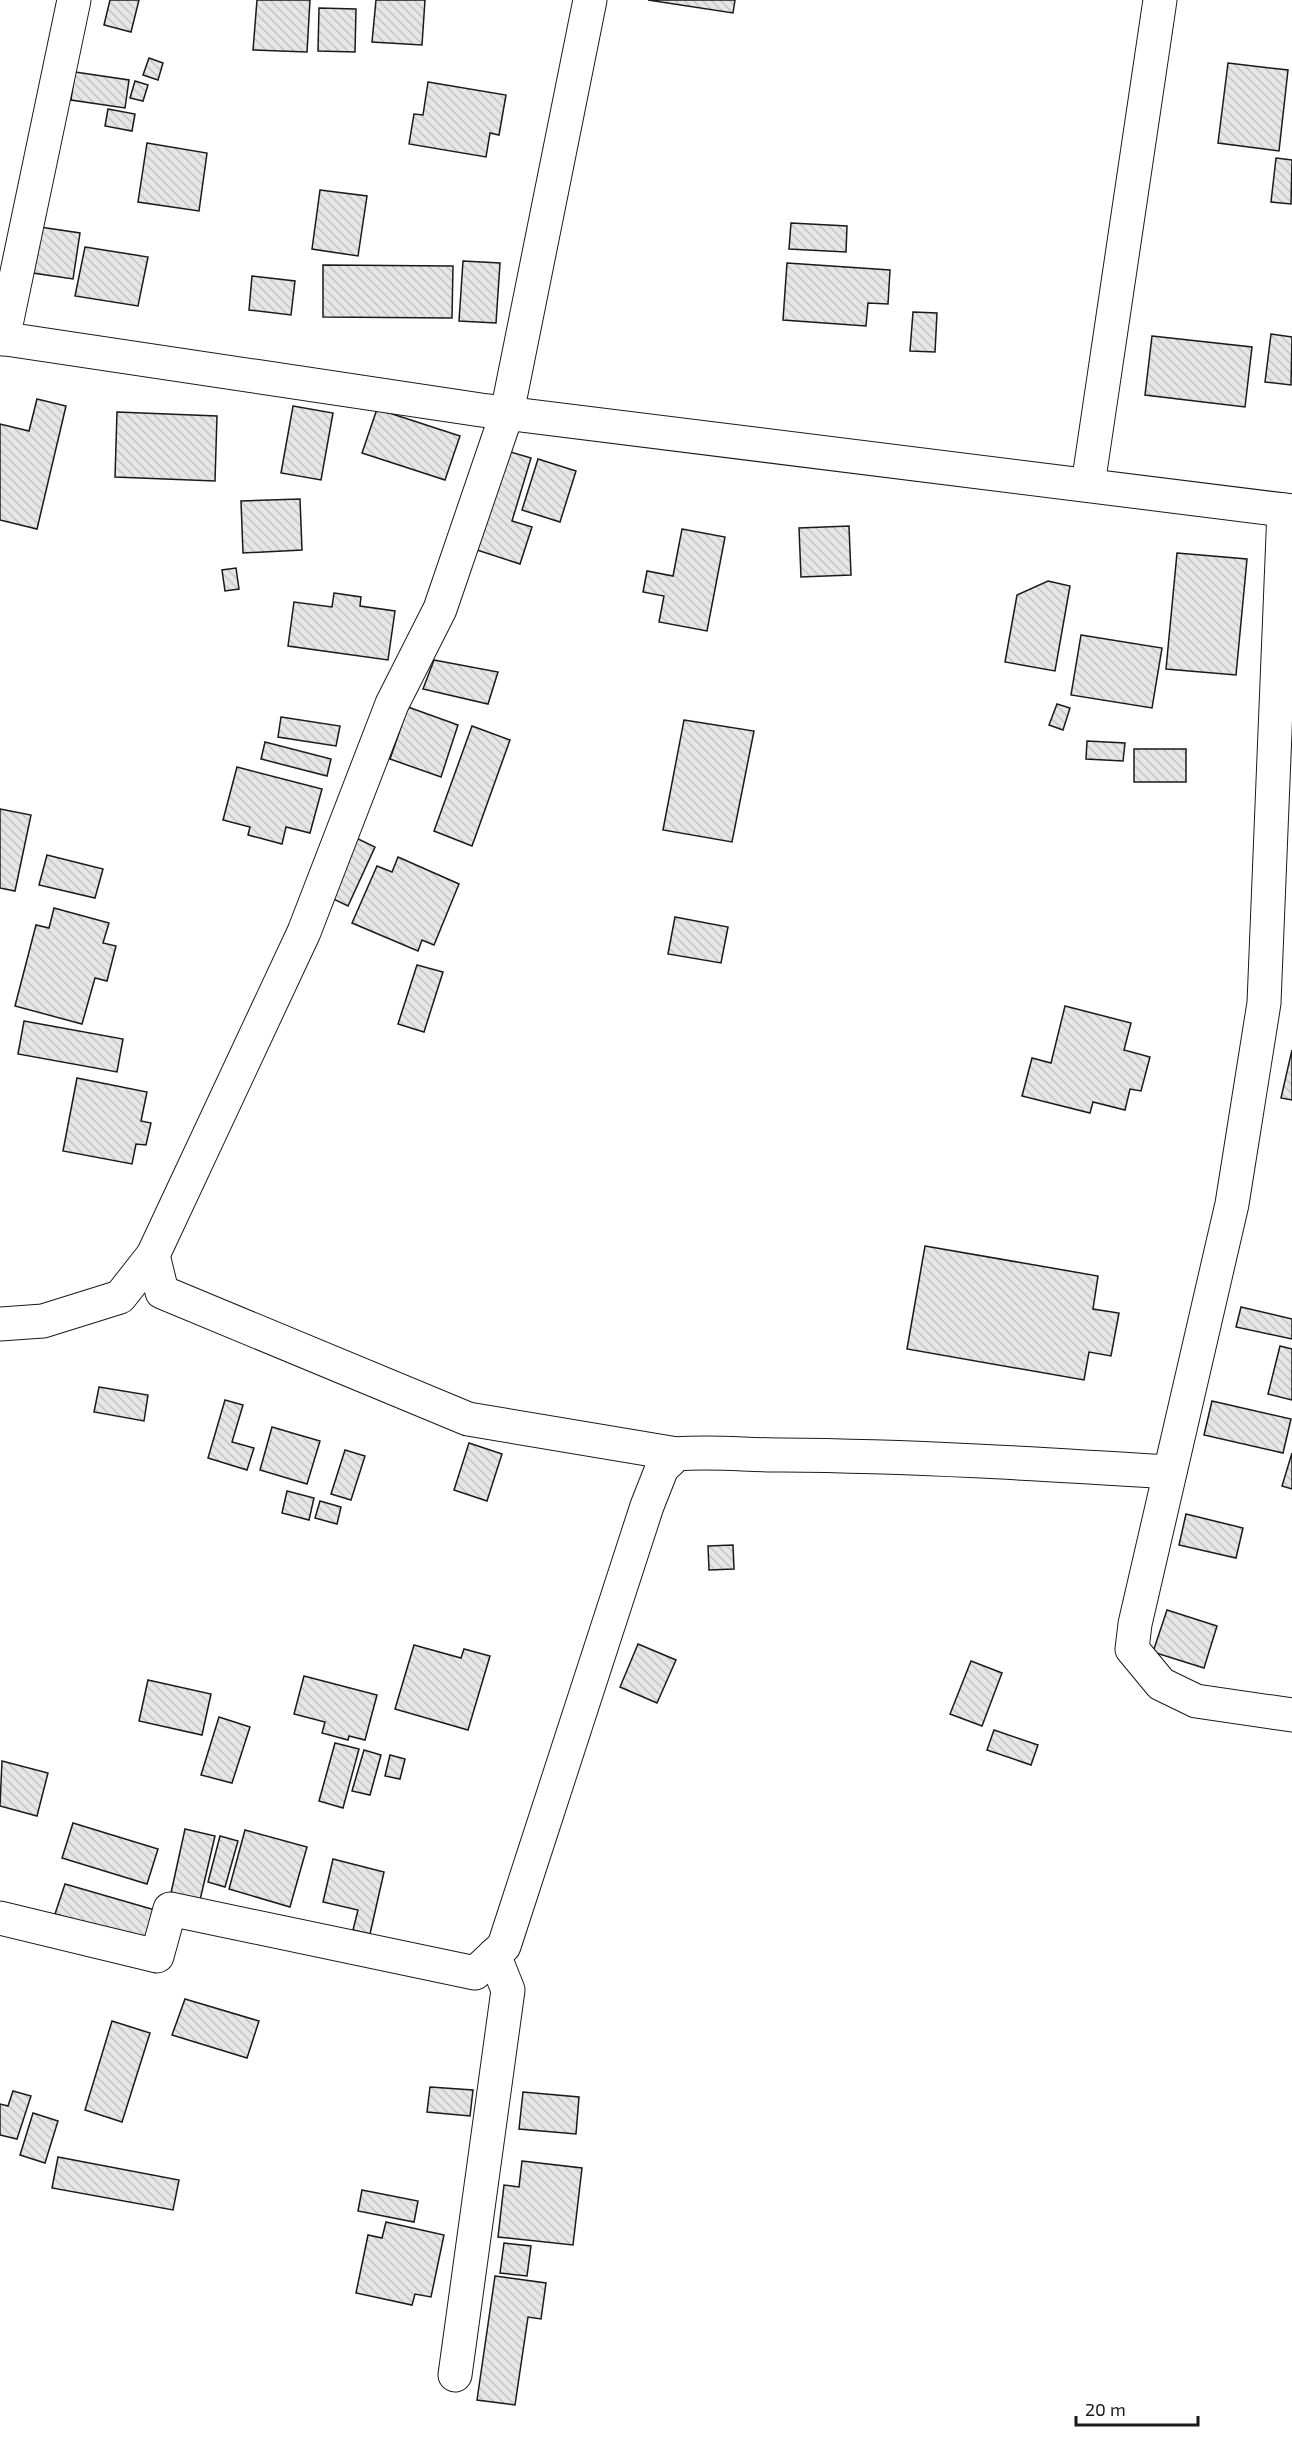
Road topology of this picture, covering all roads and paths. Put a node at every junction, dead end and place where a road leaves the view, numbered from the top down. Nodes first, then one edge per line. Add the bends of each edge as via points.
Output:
1 (74, 0) edge
2 (590, 0) edge
3 (1160, 0) edge
4 (1, 338) edge
5 (507, 413) junction
6 (1088, 485) junction
7 (1288, 510) edge
8 (153, 1255) junction
9 (0, 1324) edge
10 (676, 1454) junction
11 (1170, 1472) junction
12 (1292, 1715) edge
13 (0, 1918) edge
14 (494, 1955) junction
15 (455, 2375) dead end

1 - 4 street
2 - 5 street
3 - 6 street
4 - 5 street
5 - 6 street
5 - 8 street via 440,609 392,704 304,932
6 - 7 street
7 - 11 street via 1264,1003 1232,1204
8 - 9 street via 120,1297 43,1321
8 - 10 street via 162,1292 468,1419
10 - 11 street via 882,1456
10 - 14 street via 662,1468 647,1506 504,1946
11 - 12 street via 1132,1649 1161,1684 1196,1701
13 - 14 street via 157,1956 170,1909 475,1973
14 - 15 street via 508,1990

